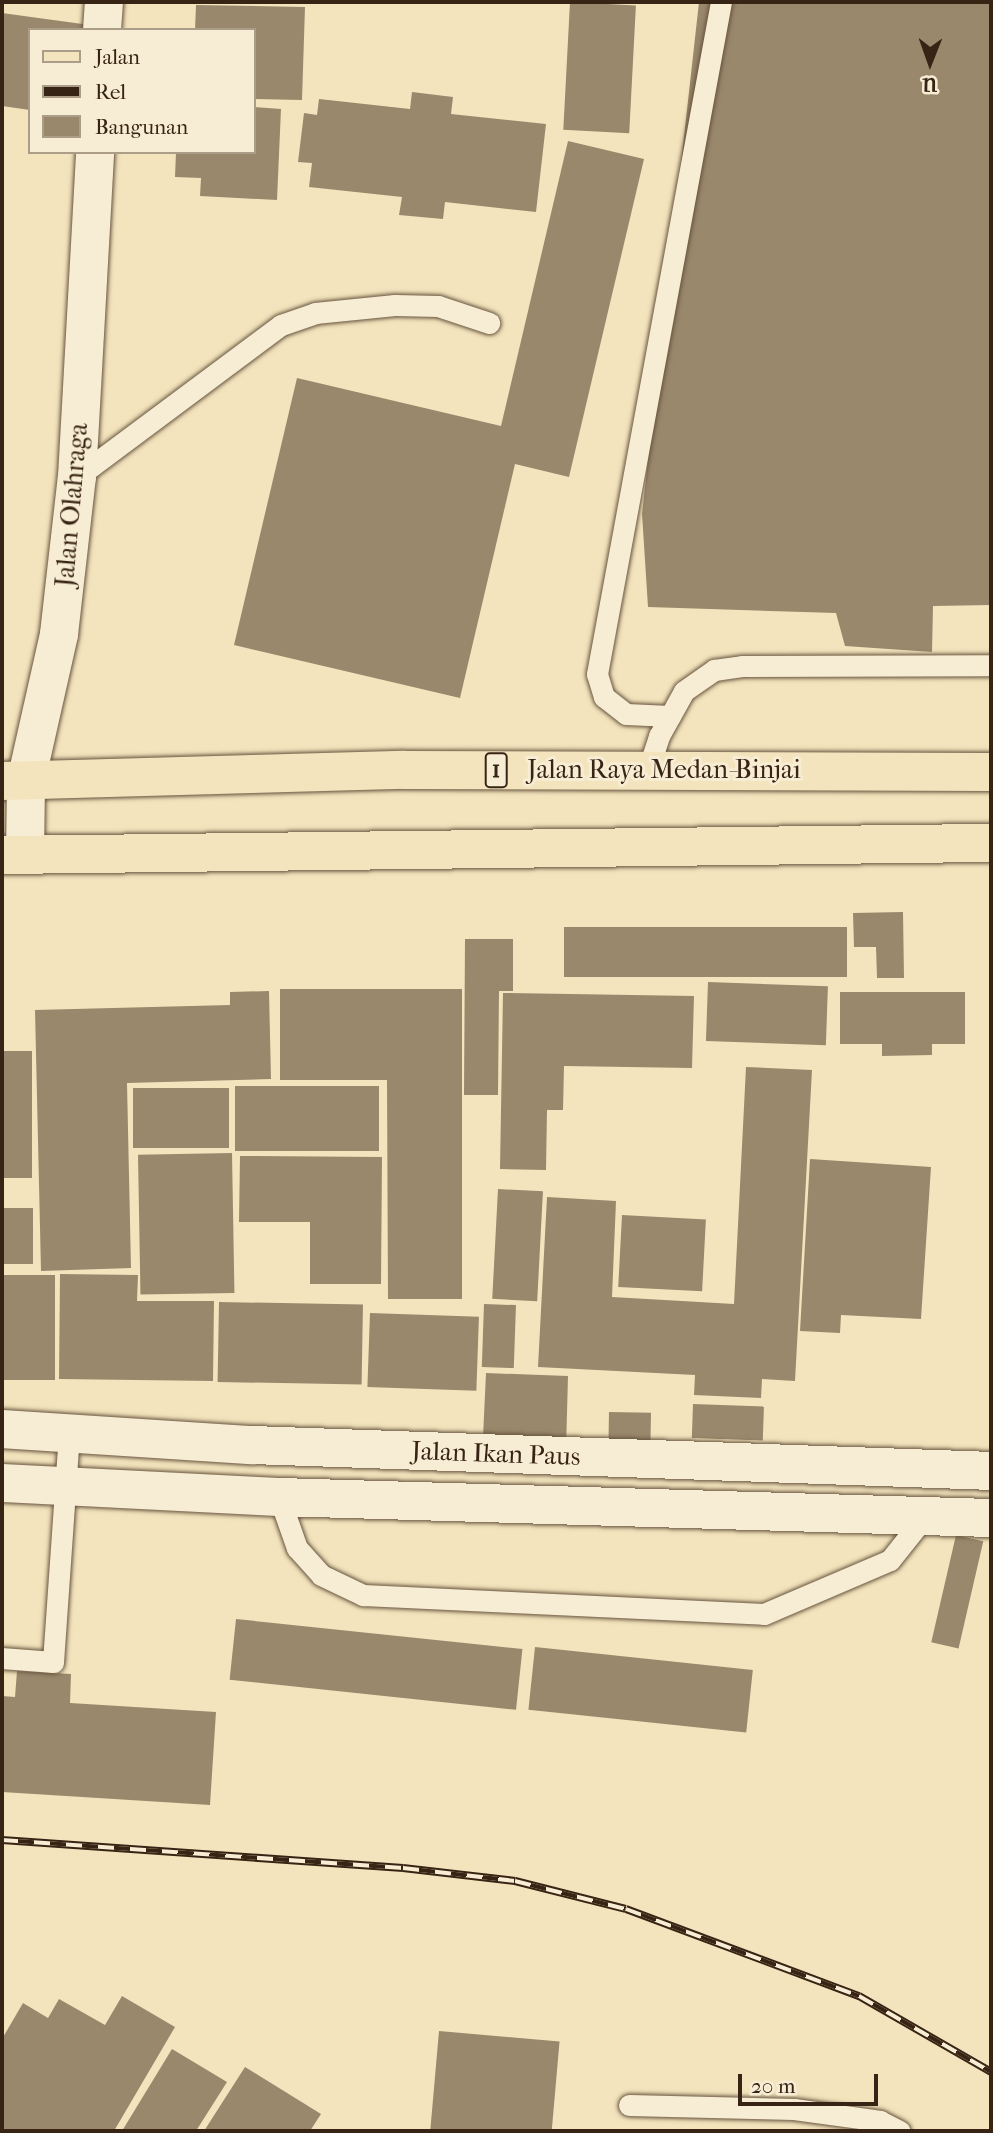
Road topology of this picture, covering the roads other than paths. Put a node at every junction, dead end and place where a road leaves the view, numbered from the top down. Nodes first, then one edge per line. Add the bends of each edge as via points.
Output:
1 (104, 2) edge
2 (721, 2) edge
3 (102, 28) edge
4 (95, 154) edge
5 (489, 323) dead end
6 (77, 477) junction
7 (991, 665) edge
8 (670, 716) junction
9 (648, 770) junction
10 (991, 772) edge
11 (14, 781) edge
12 (991, 843) edge
13 (13, 855) edge
14 (2, 1429) edge
15 (69, 1433) junction
16 (605, 1458) junction
17 (991, 1471) edge
18 (2, 1483) edge
19 (65, 1487) junction
20 (279, 1497) junction
21 (606, 1505) junction
22 (925, 1516) junction
23 (991, 1518) edge
24 (2, 1658) edge
25 (629, 2105) dead end
26 (900, 2131) edge

1 - 3 street
2 - 8 lane via 597,674 604,697 626,713
4 - 6 street, Jalan Olahraga
5 - 6 lane via 438,306 396,304 315,313 281,325
6 - 11 street, Jalan Olahraga via 59,634
7 - 8 lane via 714,670 684,691
8 - 9 lane
9 - 10 main road, Jalan Raya Medan-Binjai / 1
9 - 11 main road, Jalan Raya Medan-Binjai / 1 via 404,770
11 - 13 street, Jalan Olahraga
12 - 13 main road
14 - 15 street, Jalan Ikan Paus
15 - 16 street, Jalan Ikan Paus
15 - 19 lane
16 - 17 street, Jalan Ikan Paus
16 - 21 street
18 - 19 street, Jalan Ikan Paus
19 - 20 street, Jalan Ikan Paus
19 - 24 lane via 53,1662
20 - 21 street, Jalan Ikan Paus
20 - 22 lane via 297,1548 321,1575 363,1595 764,1614 890,1560
21 - 22 street, Jalan Ikan Paus
22 - 23 street, Jalan Ikan Paus
25 - 26 lane via 794,2109 880,2121

